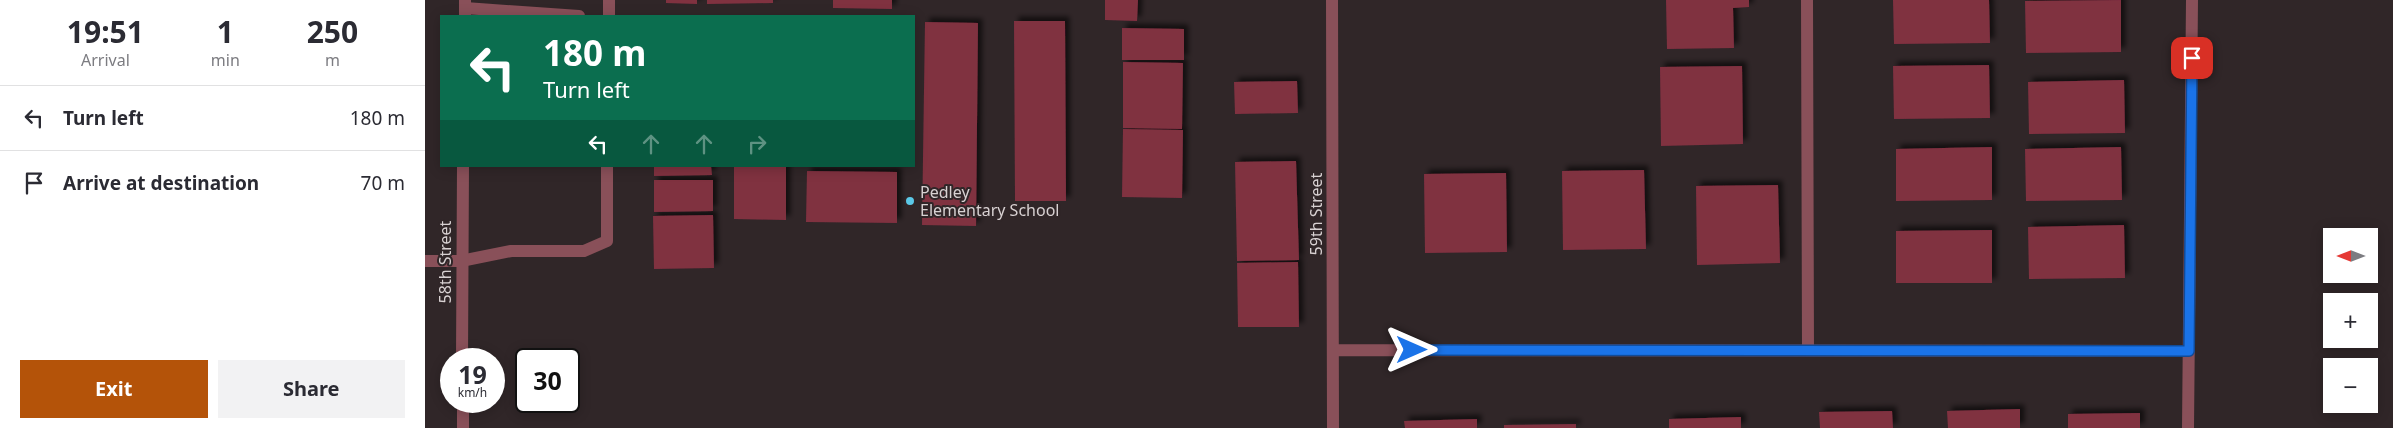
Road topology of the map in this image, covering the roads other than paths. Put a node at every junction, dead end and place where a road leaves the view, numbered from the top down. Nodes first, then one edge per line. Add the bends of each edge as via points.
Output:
1 (609, 0) edge
2 (1332, 0) edge
3 (1807, 0) edge
4 (2192, 0) edge
5 (465, 8) edge
6 (565, 15) edge
7 (609, 15) edge
8 (463, 167) edge
9 (607, 167) edge
10 (425, 261) edge
11 (461, 261) junction
12 (462, 348) edge
13 (1333, 350) junction
14 (1807, 350) junction
15 (2189, 351) junction
16 (463, 413) edge
17 (463, 428) edge
18 (1333, 428) edge
19 (2188, 428) edge

1 - 7 street
2 - 13 street, 59th Street
3 - 14 street
4 - 15 street
5 - 6 street
8 - 11 street, 58th Street
9 - 11 street via 607,241 584,251 511,251
10 - 11 street
11 - 12 street, 58th Street
13 - 14 street
13 - 18 street, 59th Street
14 - 15 street
15 - 19 street
16 - 17 street

